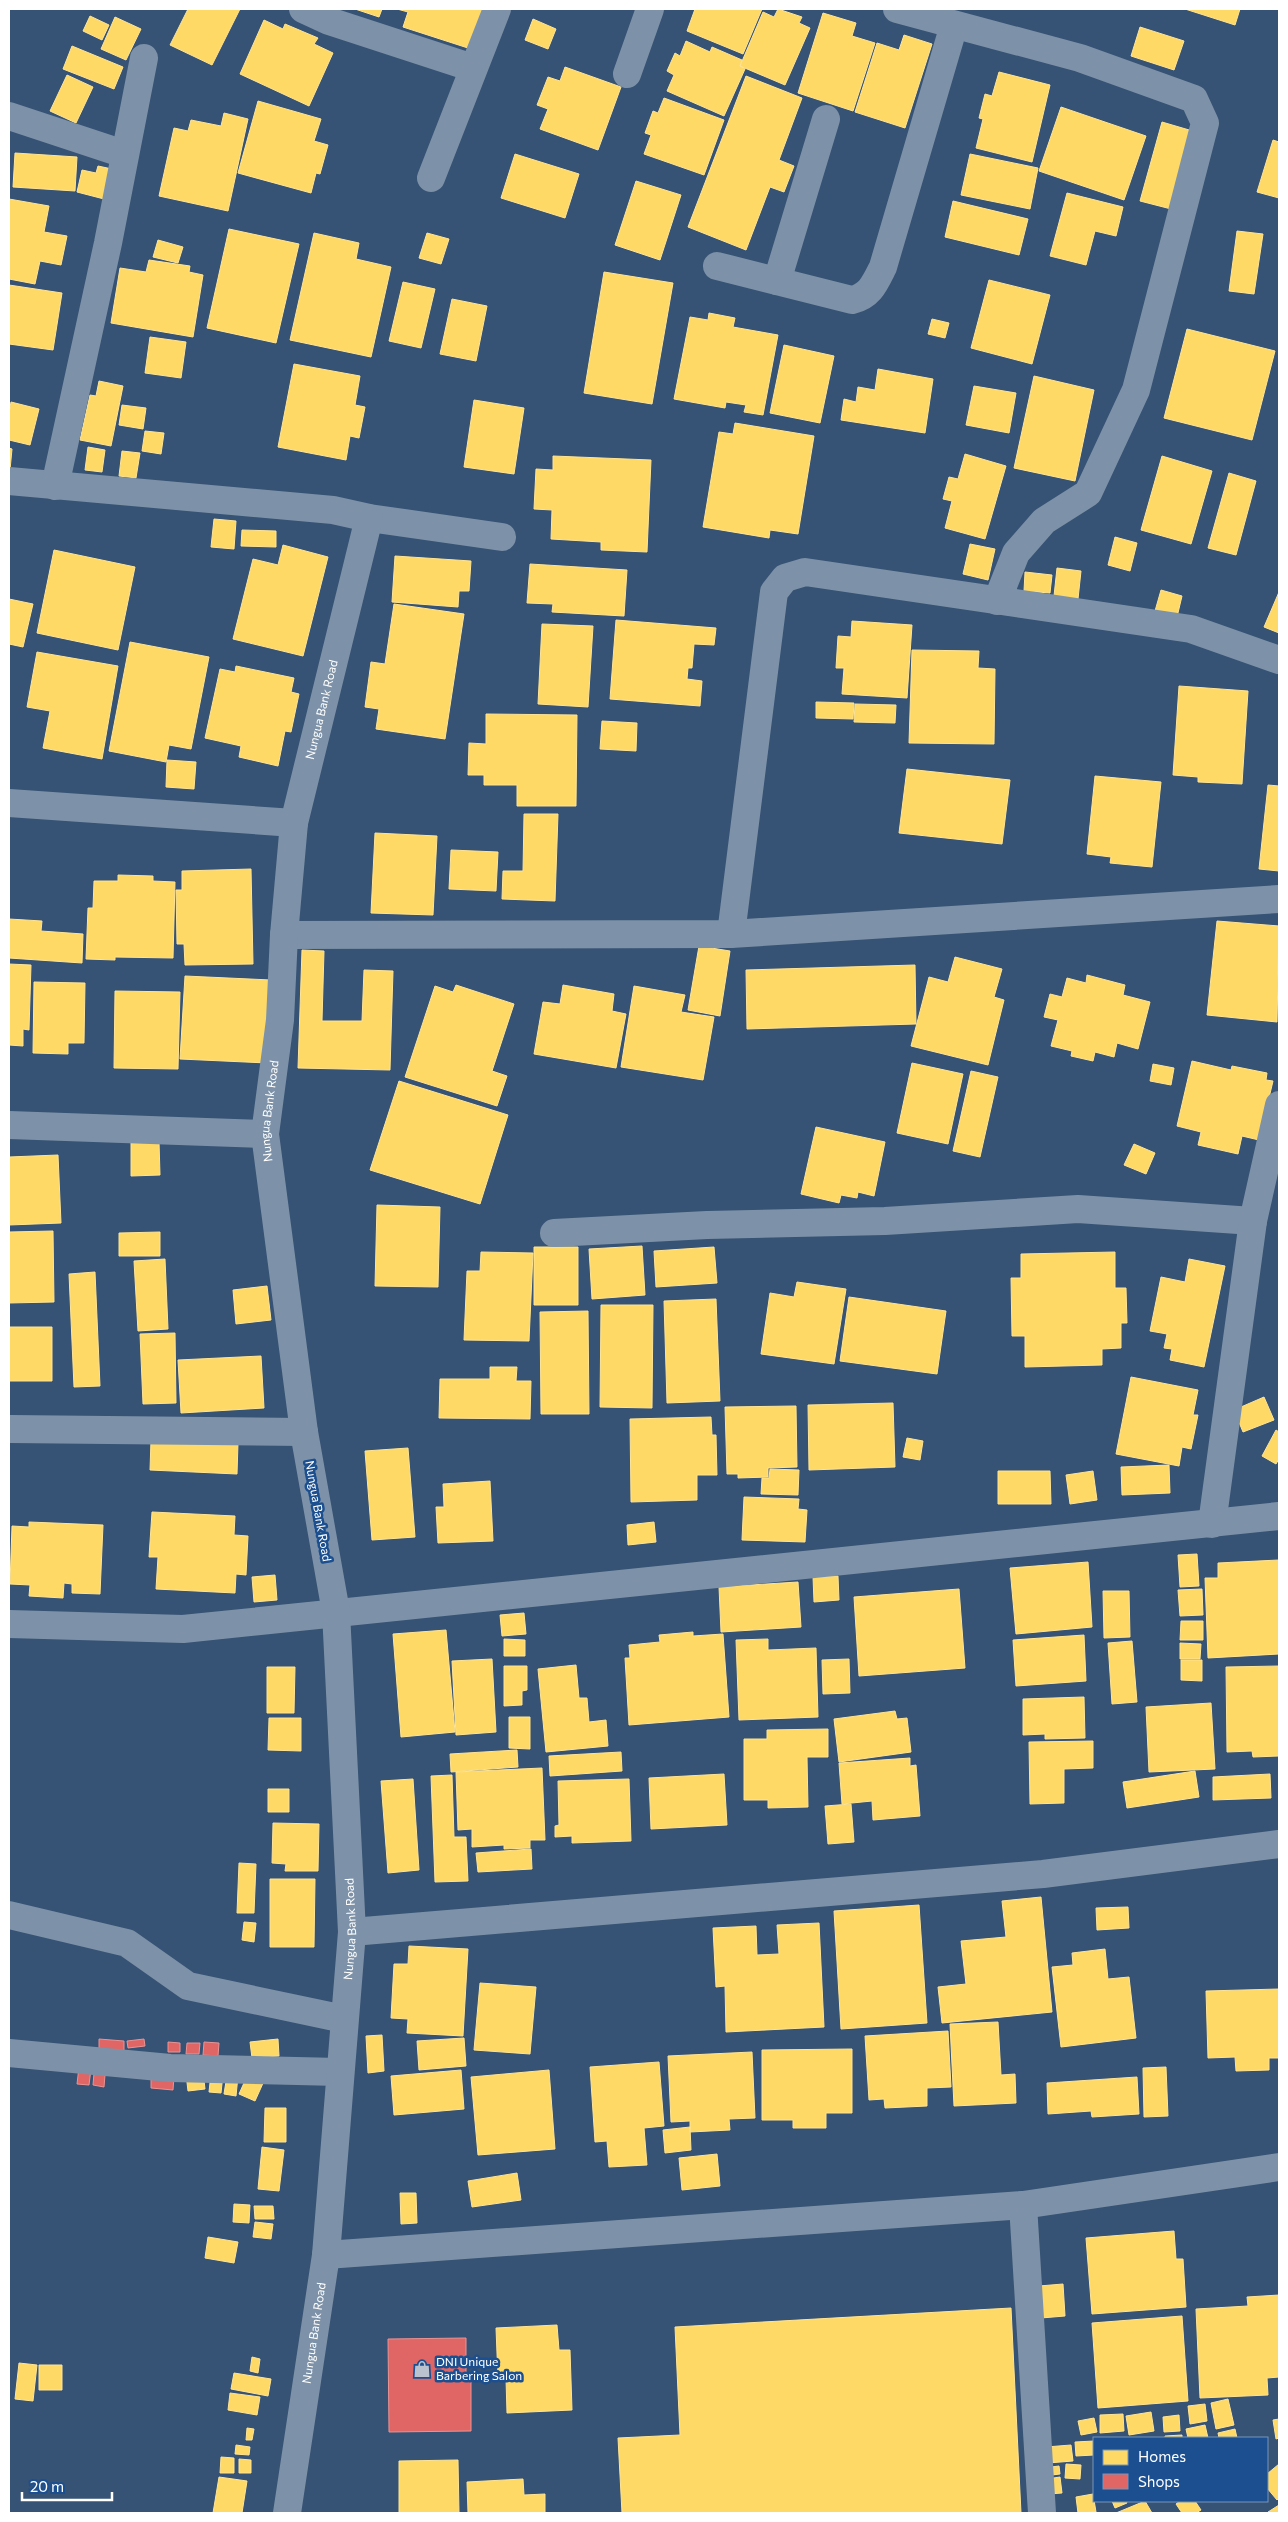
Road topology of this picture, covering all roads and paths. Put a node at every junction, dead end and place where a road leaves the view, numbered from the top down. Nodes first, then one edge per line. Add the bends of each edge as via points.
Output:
1 (302, 9) edge
2 (497, 9) edge
3 (650, 9) edge
4 (897, 9) edge
5 (954, 26) junction
6 (144, 58) dead end
7 (473, 68) junction
8 (627, 74) dead end
9 (9, 116) edge
10 (826, 119) dead end
11 (124, 154) junction
12 (431, 178) dead end
13 (718, 266) dead end
14 (776, 281) junction
15 (9, 481) edge
16 (55, 486) junction
17 (369, 518) junction
18 (502, 537) dead end
19 (997, 601) junction
20 (1279, 660) edge
21 (9, 803) edge
22 (294, 823) junction
23 (1279, 899) edge
24 (730, 934) junction
25 (284, 935) junction
26 (1279, 1105) edge
27 (9, 1125) edge
28 (265, 1134) junction
29 (1253, 1221) junction
30 (554, 1233) dead end
31 (9, 1429) edge
32 (304, 1432) junction
33 (1279, 1516) edge
34 (1212, 1524) junction
35 (336, 1612) junction
36 (9, 1624) edge
37 (1279, 1844) edge
38 (9, 1915) edge
39 (352, 1932) junction
40 (344, 2019) junction
41 (9, 2053) edge
42 (339, 2072) junction
43 (1279, 2167) edge
44 (1023, 2205) junction
45 (326, 2255) junction
46 (287, 2513) edge
47 (1042, 2513) edge

1 - 7 street
2 - 7 street
3 - 8 street
4 - 5 street
5 - 14 street via 883,267 873,288 862,298 852,300
5 - 19 street via 1080,58 1194,100 1205,123 1136,390 1088,493 1044,521 1016,553
6 - 11 street
7 - 12 street
9 - 11 street
10 - 14 street
11 - 16 street
13 - 14 street
15 - 16 street
16 - 17 street via 333,510
17 - 18 street
17 - 22 street, Nungua Bank Road
19 - 20 street via 1191,629
19 - 24 street via 805,572 785,578 774,592
21 - 22 street
22 - 25 street, Nungua Bank Road
23 - 24 street
24 - 25 street
25 - 28 street, Nungua Bank Road via 280,1020
26 - 29 street
27 - 28 street
28 - 32 street, Nungua Bank Road
29 - 30 street via 1078,1209 885,1221
29 - 34 street
31 - 32 street
32 - 35 street, Nungua Bank Road
33 - 34 street
34 - 35 street
35 - 36 street via 183,1629
35 - 39 street, Nungua Bank Road
37 - 39 street via 1044,1874
38 - 40 street via 127,1943 188,1986
39 - 40 street, Nungua Bank Road
40 - 42 street, Nungua Bank Road
41 - 42 street via 170,2068
42 - 45 street, Nungua Bank Road
43 - 44 street
44 - 45 street
44 - 47 street
45 - 46 street, Nungua Bank Road

